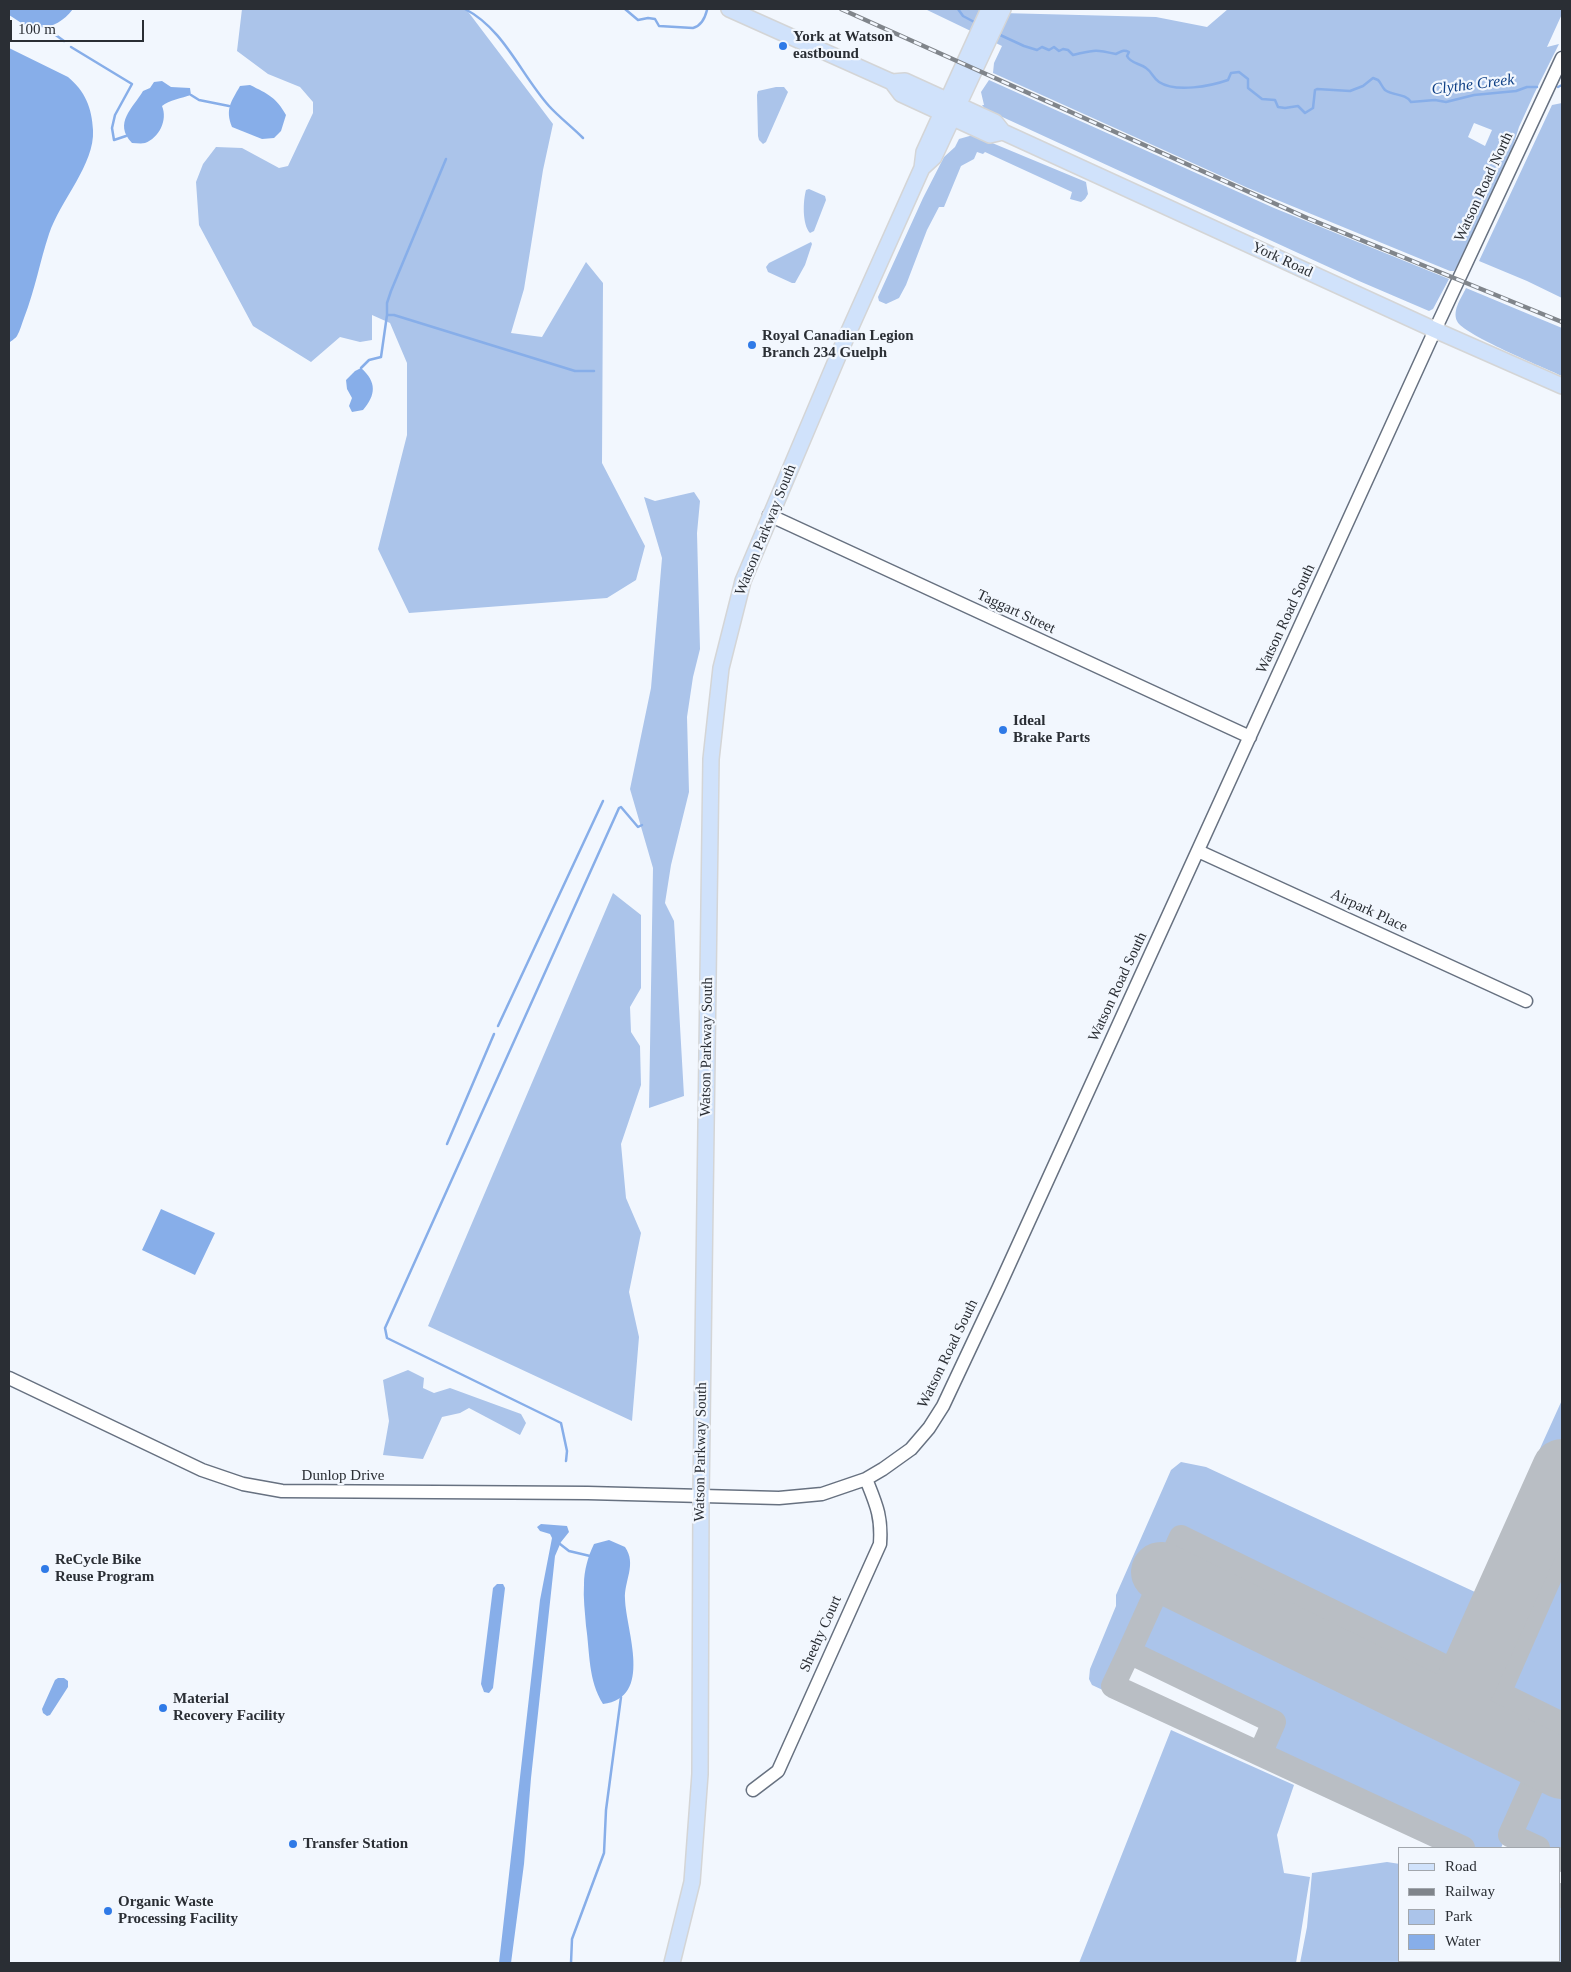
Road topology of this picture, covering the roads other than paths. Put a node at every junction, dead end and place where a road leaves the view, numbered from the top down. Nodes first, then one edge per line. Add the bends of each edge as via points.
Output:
1 (729, 9) edge
2 (994, 12) edge
3 (1562, 58) edge
4 (950, 109) junction
5 (1435, 330) junction
6 (1562, 386) edge
7 (769, 516) junction
8 (1250, 736) junction
9 (1198, 851) junction
10 (1526, 1001) dead end
11 (9, 1378) edge
12 (866, 1480) junction
13 (701, 1496) junction
14 (753, 1790) dead end
15 (672, 1963) edge

1 - 4 main road, York Road via 892,82 901,94
2 - 4 main road, Watson Parkway South
3 - 5 street, Watson Road North
4 - 5 main road, York Road via 995,122 1003,132
4 - 7 main road, Watson Parkway South via 924,152 922,168
5 - 6 main road, York Road
5 - 8 street, Watson Road South
7 - 8 street, Taggart Street
7 - 13 main road, Watson Parkway South via 743,580 721,668 711,759
8 - 9 street, Watson Road South
9 - 10 street, Airpark Place
9 - 12 street, Watson Road South via 943,1406 911,1449
11 - 13 street, Dunlop Drive via 202,1470 243,1484 282,1491
12 - 13 street, Watson Road South via 822,1494 779,1498
12 - 14 street, Sheehy Court via 882,1525 880,1544 778,1771
13 - 15 main road, Watson Parkway South via 700,1774 692,1882

